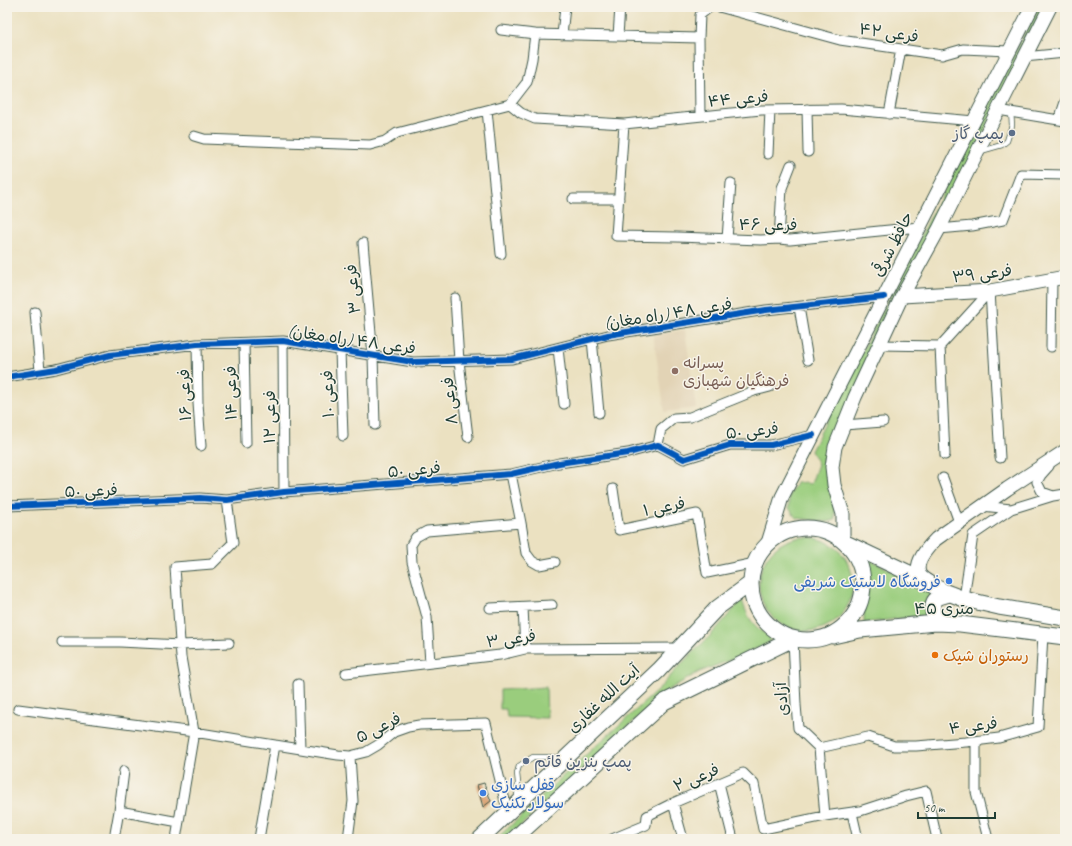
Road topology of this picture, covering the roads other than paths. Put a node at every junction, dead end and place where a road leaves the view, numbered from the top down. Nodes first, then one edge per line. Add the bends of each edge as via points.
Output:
1 (565, 7) edge
2 (620, 7) edge
3 (710, 7) edge
4 (719, 7) edge
5 (1032, 7) edge
6 (1050, 7) edge
7 (501, 30) dead end
8 (535, 34) junction
9 (562, 35) junction
10 (618, 36) junction
11 (699, 38) junction
12 (901, 49) junction
13 (1009, 51) junction
14 (1065, 53) edge
15 (1024, 57) junction
16 (1065, 102) edge
17 (510, 104) junction
18 (807, 109) junction
19 (488, 110) junction
20 (770, 110) junction
21 (998, 110) junction
22 (1011, 112) junction
23 (889, 114) junction
24 (700, 116) junction
25 (974, 121) junction
26 (1062, 121) edge
27 (624, 124) junction
28 (194, 136) dead end
29 (808, 152) dead end
30 (977, 152) junction
31 (768, 154) dead end
32 (791, 165) dead end
33 (1065, 175) edge
34 (731, 183) dead end
35 (573, 199) dead end
36 (619, 199) junction
37 (919, 227) junction
38 (939, 230) junction
39 (727, 239) junction
40 (779, 239) junction
41 (363, 243) dead end
42 (501, 254) dead end
43 (1065, 277) edge
44 (1052, 279) junction
45 (990, 291) junction
46 (902, 296) junction
47 (884, 297) junction
48 (455, 298) dead end
49 (799, 307) junction
50 (35, 312) dead end
51 (592, 339) junction
52 (283, 341) junction
53 (244, 343) junction
54 (197, 344) junction
55 (880, 345) junction
56 (940, 346) junction
57 (1051, 347) dead end
58 (558, 348) junction
59 (340, 350) junction
60 (373, 356) junction
61 (808, 360) dead end
62 (459, 361) junction
63 (40, 371) junction
64 (7, 376) edge
65 (770, 387) dead end
66 (564, 404) dead end
67 (599, 412) dead end
68 (883, 422) dead end
69 (375, 425) dead end
70 (844, 425) junction
71 (813, 435) junction
72 (343, 436) dead end
73 (468, 437) dead end
74 (246, 443) dead end
75 (658, 445) junction
76 (201, 446) dead end
77 (1061, 454) edge
78 (945, 455) dead end
79 (1000, 458) dead end
80 (511, 474) junction
81 (943, 478) dead end
82 (613, 489) dead end
83 (284, 492) junction
84 (1065, 494) edge
85 (1053, 496) junction
86 (227, 500) junction
87 (7, 506) edge
88 (982, 506) junction
89 (1011, 510) junction
90 (960, 522) junction
91 (521, 523) junction
92 (844, 542) junction
93 (768, 543) junction
94 (555, 562) dead end
95 (755, 564) junction
96 (751, 583) junction
97 (931, 584) junction
98 (958, 597) junction
99 (552, 605) dead end
100 (523, 607) junction
101 (490, 608) dead end
102 (1065, 618) edge
103 (943, 623) junction
104 (1043, 634) junction
105 (1065, 637) edge
106 (824, 638) junction
107 (792, 639) junction
108 (62, 642) dead end
109 (229, 643) dead end
110 (181, 645) junction
111 (680, 648) junction
112 (524, 649) junction
113 (430, 663) junction
114 (346, 673) dead end
115 (298, 684) dead end
116 (18, 709) dead end
117 (194, 732) junction
118 (976, 741) junction
119 (275, 745) junction
120 (819, 748) junction
121 (300, 749) junction
122 (350, 756) junction
123 (564, 760) junction
124 (124, 771) dead end
125 (720, 783) junction
126 (673, 803) junction
127 (512, 809) junction
128 (119, 811) junction
129 (852, 813) junction
130 (825, 816) junction
131 (179, 822) junction
132 (114, 839) edge
133 (176, 839) edge
134 (259, 839) edge
135 (348, 839) edge
136 (480, 839) edge
137 (514, 839) edge
138 (612, 839) edge
139 (683, 839) edge
140 (733, 839) edge
141 (858, 839) edge
142 (937, 839) edge
143 (988, 839) edge

1 - 9 street
2 - 10 street
3 - 11 street via 700,15
4 - 12 street, فرعی ۴۲ via 840,40
5 - 13 main road, حافظ شرقی
6 - 15 main road, حافظ شرقی
7 - 8 street
8 - 9 street
8 - 17 street via 527,82
9 - 10 street
10 - 11 street
11 - 24 street
12 - 13 street, فرعی ۴۲ via 942,55 963,50
12 - 23 street
13 - 25 main road, حافظ شرقی
14 - 15 street
15 - 21 main road, حافظ شرقی
16 - 26 street
17 - 19 street
17 - 27 street, فرعی ۴۴ via 521,113 535,119
18 - 20 street, فرعی ۴۴
18 - 23 street, فرعی ۴۴ via 841,109
18 - 29 street
19 - 28 street via 397,133 385,141 370,145 256,142 204,139
19 - 42 street
20 - 24 street, فرعی ۴۴
20 - 31 street
21 - 22 street
21 - 30 main road, حافظ شرقی
22 - 26 street
22 - 30 lane via 1012,125 1007,141 1002,145
23 - 25 street, فرعی ۴۴
24 - 27 street, فرعی ۴۴
25 - 37 main road, حافظ شرقی
27 - 36 street
30 - 38 main road, حافظ شرقی
32 - 40 street via 782,188
33 - 38 street via 1021,174 1003,220
34 - 39 street
35 - 36 street
36 - 39 street, فرعی ۴۶ via 616,236
37 - 40 street, فرعی ۴۶
37 - 47 main road, حافظ شرقی
38 - 46 main road, حافظ شرقی
39 - 40 street, فرعی ۴۶
41 - 60 street, فرعی ۳
43 - 44 main road, فرعی ۳۹
44 - 45 main road, فرعی ۳۹
44 - 57 street
45 - 46 main road, فرعی ۳۹
45 - 56 street
45 - 79 street
46 - 55 main road, حافظ شرقی
47 - 49 street, فرعی ۴۸ (راه مغان)
47 - 71 main road, حافظ شرقی
48 - 62 street
49 - 51 street, فرعی ۴۸ (راه مغان) via 766,310
49 - 61 street
50 - 63 street
51 - 58 street, فرعی ۴۸ (راه مغان)
51 - 67 street
52 - 53 street, فرعی ۴۸ (راه مغان)
52 - 59 street, فرعی ۴۸ (راه مغان)
52 - 83 street, فرعی ۱۲
53 - 54 street, فرعی ۴۸ (راه مغان)
53 - 74 street, فرعی ۱۴
54 - 63 street, فرعی ۴۸ (راه مغان) via 110,355
54 - 76 street, فرعی ۱۶
55 - 56 street
55 - 70 main road, حافظ شرقی
56 - 78 street
58 - 62 street, فرعی ۴۸ (راه مغان) via 512,359
58 - 66 street
59 - 60 street, فرعی ۴۸ (راه مغان)
59 - 72 street, فرعی ۱۰
60 - 62 street, فرعی ۴۸ (راه مغان) via 413,362
60 - 69 street, فرعی ۳
62 - 73 street, فرعی ۸
63 - 64 street, فرعی ۴۸ (راه مغان)
65 - 75 street via 690,417 674,418 661,429
68 - 70 street
70 - 92 main road, حافظ شرقی via 835,447 832,467 834,485 843,514
71 - 75 street, فرعی ۵۰ via 771,445 730,445 684,459
71 - 93 main road, حافظ شرقی via 782,497
75 - 80 street, فرعی ۵۰ via 628,453 559,463
77 - 85 street via 1037,482 1042,492
77 - 88 main road
80 - 83 street, فرعی ۵۰
80 - 91 street
81 - 90 street
82 - 95 street, فرعی ۱ via 619,530 697,514 707,573
83 - 86 street, فرعی ۵۰
84 - 85 street
85 - 89 street
86 - 87 street, فرعی ۵۰ via 200,498
86 - 110 street via 233,543 212,564 175,567
88 - 89 street
88 - 90 main road
89 - 98 street via 973,535
90 - 97 main road via 936,539 921,556 918,567 920,574
91 - 94 street via 526,553 532,561 539,564
91 - 113 street via 427,531 416,537 411,545 412,562 427,617
92 - 93 main road via 816,528 799,528 782,534
92 - 97 main road, ۴۵ متری
92 - 106 main road via 858,559 863,578 862,597 846,625
93 - 95 main road via 760,552
95 - 96 main road
96 - 107 main road via 758,612 767,624
96 - 111 main road, آیت الله غفاری via 718,608
97 - 98 main road, ۴۵ متری
98 - 102 main road, ۴۵ متری
98 - 103 main road via 936,598 932,610 934,617
99 - 100 street
100 - 101 street
100 - 112 street
103 - 104 main road, ۴۵ متری
103 - 106 main road, ۴۵ متری via 860,630
104 - 105 main road, ۴۵ متری
104 - 118 street, فرعی ۴ via 1038,727 999,738
106 - 107 main road via 808,641
107 - 120 street, آزادی via 798,728
107 - 137 main road via 664,702
108 - 110 street
109 - 110 street
110 - 117 street
111 - 112 street, فرعی ۳
111 - 123 main road, آیت الله غفاری
112 - 113 street, فرعی ۳ via 500,655
113 - 114 street, فرعی ۳
115 - 121 street
116 - 117 street, فرعی ۵
117 - 119 street, فرعی ۵
117 - 131 street
118 - 120 street, فرعی ۴ via 894,746 868,737
118 - 143 street via 976,792
119 - 121 street, فرعی ۵
119 - 134 street
120 - 130 street
121 - 122 street, فرعی ۵
122 - 127 street, فرعی ۵ via 378,746 394,732 408,727 486,723
122 - 135 street via 353,801
123 - 127 main road, آیت الله غفاری
123 - 127 lane via 533,757 519,766 518,795
124 - 128 street
125 - 126 street, فرعی ۲
125 - 130 street, فرعی ۲ via 743,773 754,784 763,829
125 - 140 street
126 - 138 street, فرعی ۲ via 647,816 646,825
126 - 139 street
127 - 136 main road, آیت الله غفاری
128 - 131 street
128 - 132 street
129 - 130 street
129 - 141 street
129 - 142 street via 926,791
131 - 133 street

